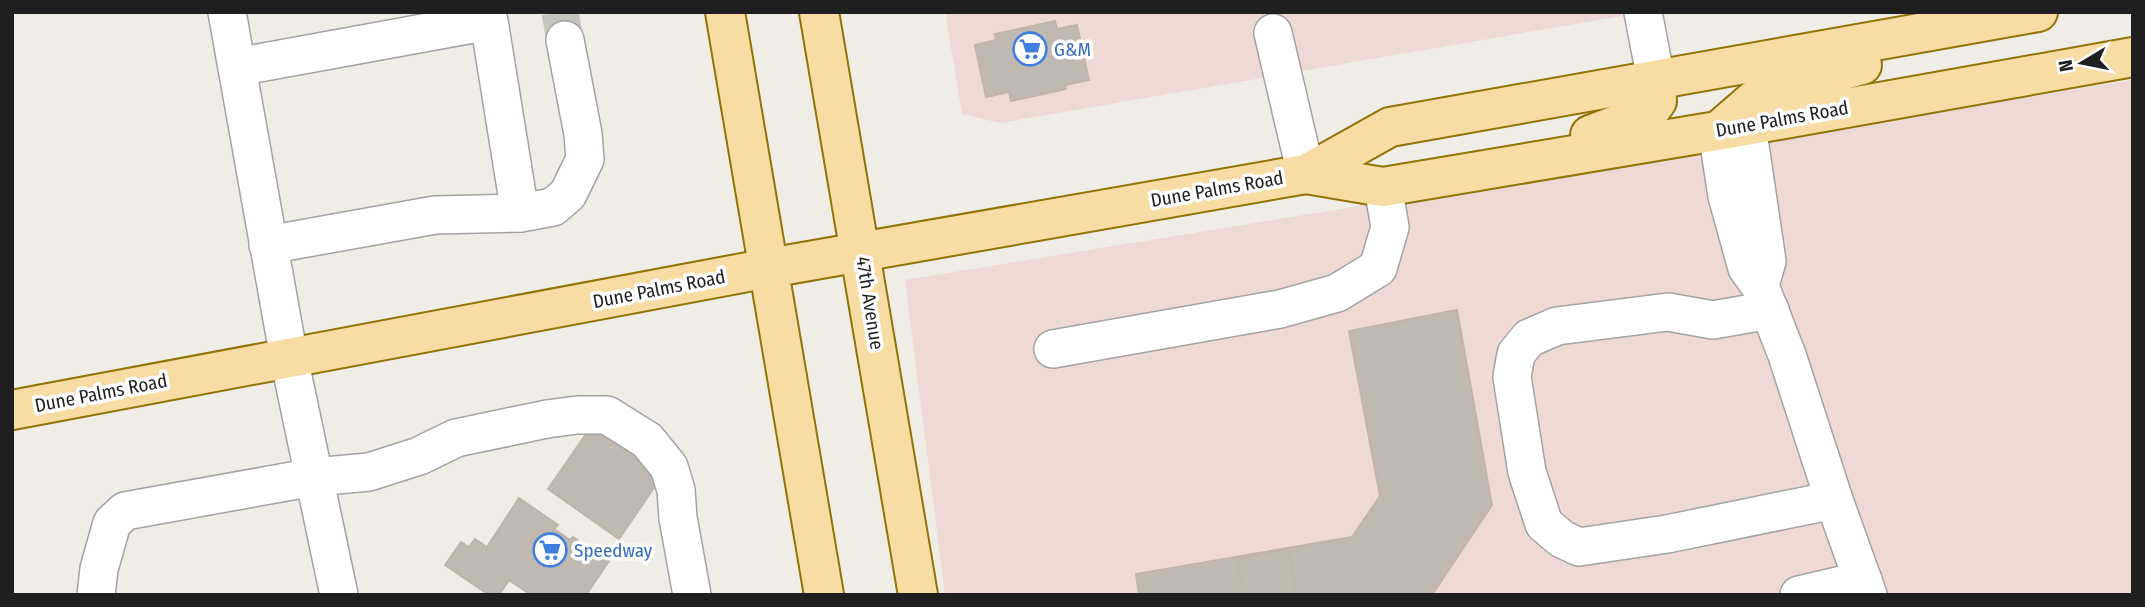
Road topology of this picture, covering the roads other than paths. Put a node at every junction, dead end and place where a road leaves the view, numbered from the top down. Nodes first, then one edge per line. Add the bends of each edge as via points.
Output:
1 (227, 12) edge
2 (725, 12) edge
3 (819, 12) edge
4 (1643, 12) edge
5 (2038, 12) edge
6 (2045, 12) edge
7 (1273, 33) dead end
8 (565, 40) tunnel mouth
9 (2133, 57) edge
10 (237, 67) junction
11 (1656, 80) junction
12 (1732, 128) junction
13 (1503, 167) junction
14 (1306, 174) junction
15 (1383, 187) junction
16 (520, 213) junction
17 (268, 245) junction
18 (861, 252) junction
19 (769, 268) junction
20 (1765, 298) junction
21 (1053, 349) dead end
22 (289, 358) junction
23 (12, 410) edge
24 (314, 477) junction
25 (1834, 500) junction
26 (1866, 588) edge
27 (96, 595) edge
28 (339, 595) edge
29 (692, 595) edge
30 (824, 595) edge
31 (918, 595) edge
32 (1799, 595) edge

1 - 10 street
2 - 19 main road
3 - 18 main road, 47th Avenue
4 - 11 street
5 - 11 main road, Dune Palms Road
6 - 12 main road via 1777,89 1754,100
7 - 14 street
8 - 16 street via 585,159 568,194 553,207
9 - 12 main road, Dune Palms Road
10 - 16 street via 489,21
10 - 17 street
11 - 13 main road via 1657,101 1648,113
11 - 14 main road, Dune Palms Road via 1390,127
12 - 13 main road, Dune Palms Road
12 - 20 street via 1727,196 1747,268
13 - 15 main road, Dune Palms Road
14 - 15 main road, Dune Palms Road
14 - 18 main road, Dune Palms Road
15 - 21 street via 1390,227 1378,268 1337,293 1280,309
16 - 17 street via 435,215
17 - 22 street
18 - 19 main road, Dune Palms Road
18 - 31 main road, 47th Avenue
19 - 22 main road, Dune Palms Road
19 - 30 main road
20 - 25 street
20 - 25 street via 1713,320 1668,312 1557,326 1529,338 1516,354 1512,377 1527,472 1544,524 1579,547
22 - 23 main road, Dune Palms Road
22 - 24 street
24 - 27 street via 125,511 111,523
24 - 28 street
24 - 29 street via 369,472 456,438 491,430 577,415 607,415 647,440 669,467
25 - 26 street
26 - 32 street

